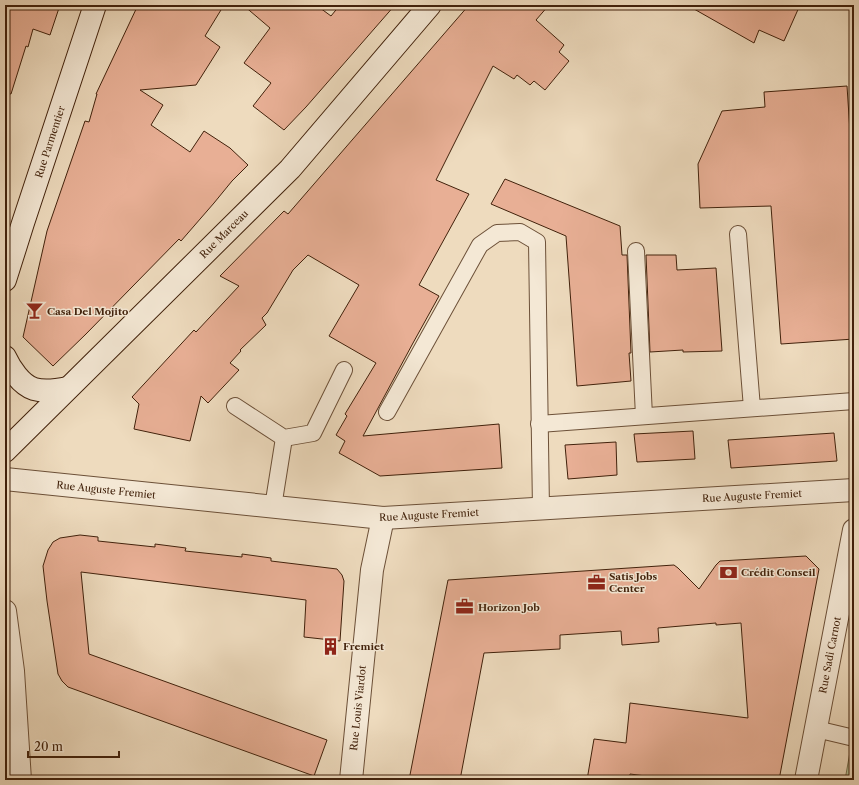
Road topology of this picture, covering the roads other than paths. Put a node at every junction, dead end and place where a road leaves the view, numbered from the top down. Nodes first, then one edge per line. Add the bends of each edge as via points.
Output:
1 (96, 5) edge
2 (430, 5) edge
3 (738, 234) dead end
4 (636, 251) dead end
5 (5, 280) edge
6 (5, 357) edge
7 (344, 370) dead end
8 (68, 388) junction
9 (854, 401) edge
10 (235, 406) dead end
11 (752, 408) junction
12 (387, 412) dead end
13 (644, 416) junction
14 (539, 424) junction
15 (284, 438) junction
16 (5, 451) edge
17 (5, 479) edge
18 (854, 490) edge
19 (273, 507) junction
20 (541, 509) junction
21 (383, 518) junction
22 (854, 530) edge
23 (5, 611) edge
24 (816, 729) junction
25 (854, 738) edge
26 (20, 780) edge
27 (351, 780) edge
28 (806, 780) edge

1 - 5 street, Rue Parmentier
2 - 8 street, Rue Marceau via 290,169
3 - 11 lane
4 - 13 lane
6 - 8 street via 9,367 23,382 34,389
7 - 15 lane via 314,433
8 - 16 street, Rue Marceau
9 - 11 lane
10 - 15 lane
11 - 13 lane
12 - 14 lane via 480,245 496,233 520,232 536,242
13 - 14 lane
14 - 20 lane
15 - 19 lane
17 - 19 street, Rue Auguste Fremiet
18 - 20 street, Rue Auguste Fremiet
19 - 21 street, Rue Auguste Fremiet
20 - 21 street, Rue Auguste Fremiet
21 - 27 street, Rue Louis Viardot via 372,570
22 - 24 street, Rue Sadi Carnot
23 - 26 street via 13,672
24 - 25 lane
24 - 28 street, Rue Sadi Carnot

